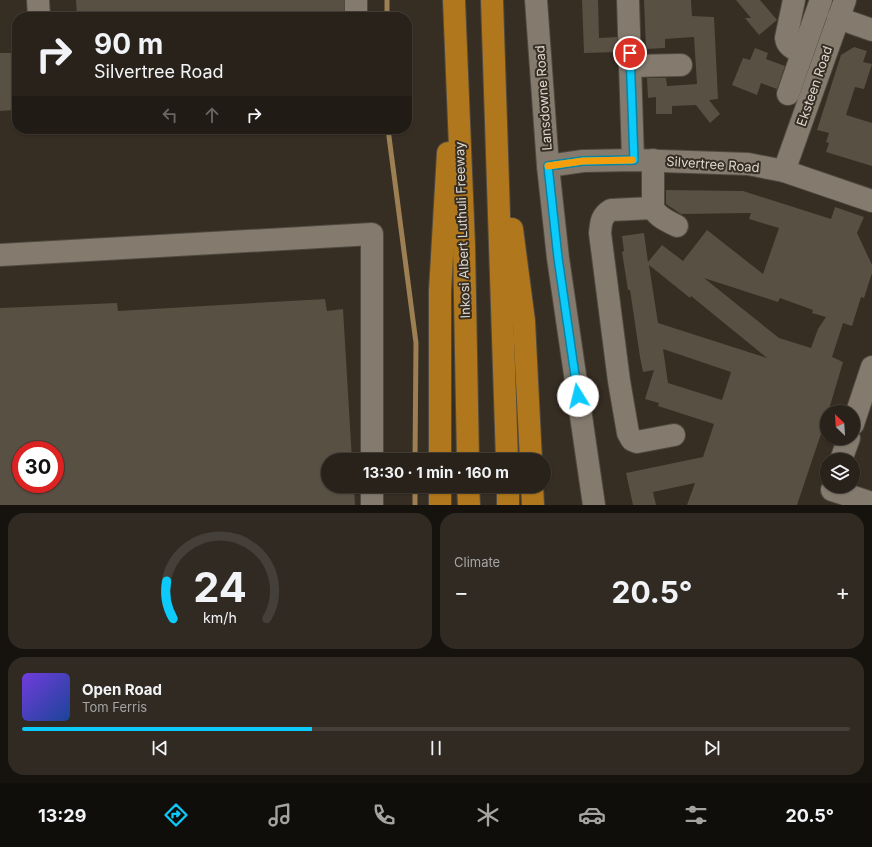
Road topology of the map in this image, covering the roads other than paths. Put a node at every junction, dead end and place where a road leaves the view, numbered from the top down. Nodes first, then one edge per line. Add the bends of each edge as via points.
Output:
1 (38, 0) edge
2 (356, 0) edge
3 (454, 0) edge
4 (492, 0) edge
5 (536, 0) edge
6 (628, 0) edge
7 (794, 0) edge
8 (815, 2) edge
9 (841, 9) edge
10 (39, 12) edge
11 (356, 12) edge
12 (454, 27) junction
13 (872, 30) edge
14 (802, 53) junction
15 (681, 65) dead end
16 (630, 66) junction
17 (788, 94) dead end
18 (496, 103) junction
19 (643, 160) junction
20 (548, 166) junction
21 (784, 171) junction
22 (872, 200) edge
23 (653, 208) junction
24 (677, 226) dead end
25 (0, 255) edge
26 (872, 366) edge
27 (859, 405) edge
28 (674, 435) dead end
29 (372, 453) edge
30 (440, 453) edge
31 (468, 453) edge
32 (507, 453) edge
33 (531, 453) edge
34 (372, 493) edge
35 (440, 493) edge
36 (468, 493) edge
37 (508, 493) edge
38 (532, 493) edge
39 (830, 494) edge
40 (872, 503) edge
41 (372, 505) edge
42 (440, 505) edge
43 (469, 505) edge
44 (508, 505) edge
45 (533, 505) edge
46 (594, 505) edge

1 - 10 street
2 - 11 street
3 - 12 highway, Inkosi Albert Luthuli Freeway
4 - 18 highway
5 - 20 street, Lansdowne Road
6 - 16 street
7 - 14 street via 786,38 792,48
8 - 14 street
9 - 13 street
9 - 21 street, Eksteen Road
12 - 30 highway via 440,291
12 - 31 highway, Inkosi Albert Luthuli Freeway via 464,244
14 - 17 street
15 - 16 street
16 - 19 street
18 - 32 highway
18 - 33 highway via 524,321
19 - 20 street, Silvertree Road via 583,161
19 - 21 street, Silvertree Road via 748,164
19 - 23 street
20 - 46 street, Lansdowne Road via 558,258
21 - 22 street, Silvertree Road
23 - 24 street via 656,214
23 - 28 street via 611,210 601,221 600,233 628,433 632,440 637,442
25 - 29 street via 372,234
26 - 27 street
34 - 41 street
35 - 42 highway
36 - 43 highway
37 - 44 highway
38 - 45 highway
39 - 40 street

